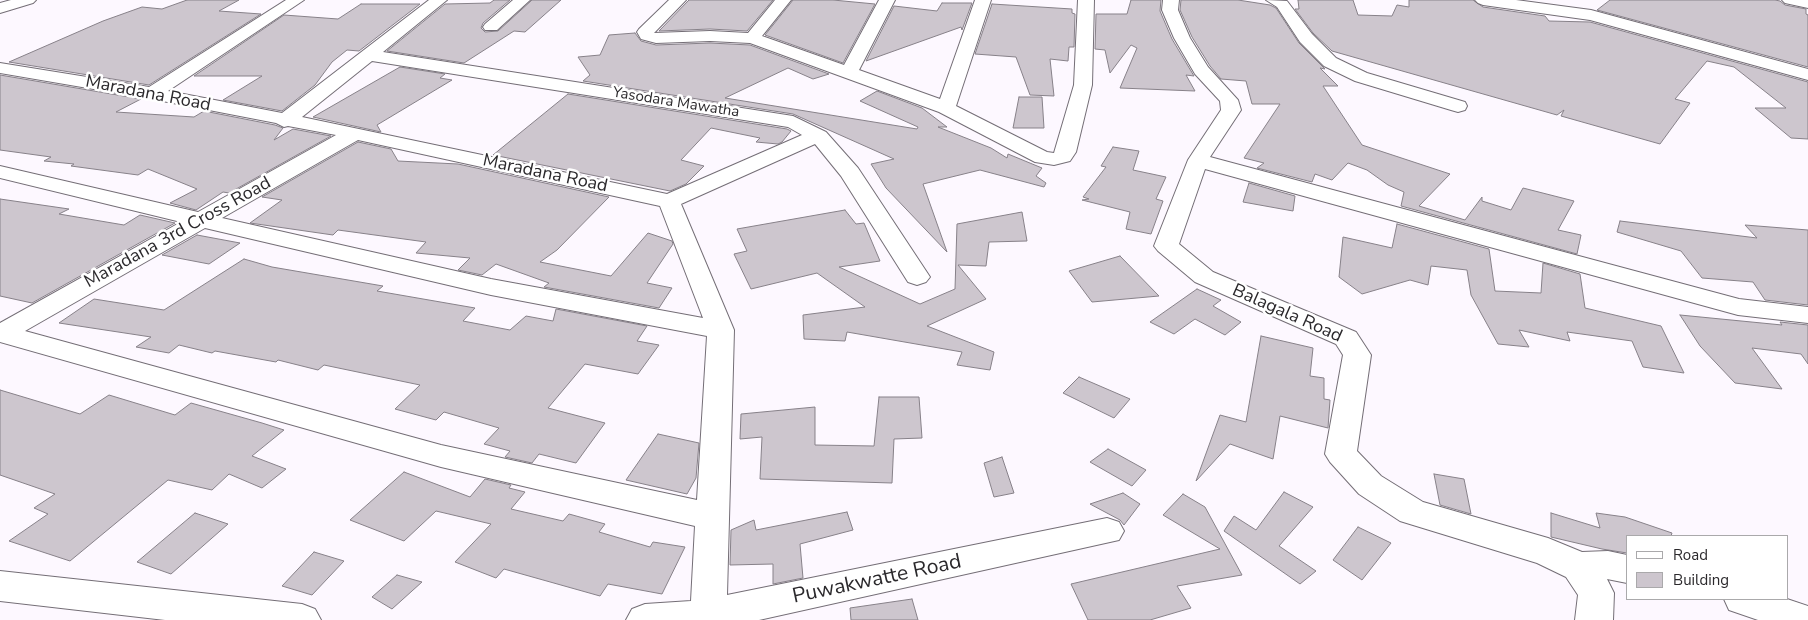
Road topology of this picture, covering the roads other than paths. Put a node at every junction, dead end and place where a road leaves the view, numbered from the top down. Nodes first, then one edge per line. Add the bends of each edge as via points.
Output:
1 (28, 0) edge
2 (296, 0) edge
3 (439, 0) edge
4 (522, 0) edge
5 (678, 0) edge
6 (783, 0) edge
7 (887, 0) edge
8 (983, 0) edge
9 (1086, 0) edge
10 (1171, 0) edge
11 (1274, 0) edge
12 (1482, 0) edge
13 (1790, 0) edge
14 (1808, 3) edge
15 (0, 8) edge
16 (491, 27) dead end
17 (752, 38) junction
18 (369, 55) junction
19 (0, 68) edge
20 (849, 72) junction
21 (1808, 75) edge
22 (152, 94) junction
23 (1458, 106) dead end
24 (946, 108) junction
25 (284, 120) junction
26 (355, 133) junction
27 (818, 136) junction
28 (1198, 160) junction
29 (0, 172) edge
30 (669, 201) junction
31 (201, 220) junction
32 (917, 277) dead end
33 (1808, 315) edge
34 (721, 330) junction
35 (0, 333) edge
36 (714, 517) junction
37 (1107, 532) dead end
38 (1578, 567) junction
39 (1626, 569) edge
40 (0, 586) edge
41 (1745, 600) edge
42 (709, 617) edge
43 (302, 620) edge
44 (645, 620) edge
45 (1594, 620) edge
46 (1803, 620) edge

1 - 15 street
2 - 22 street
3 - 18 street
4 - 16 street
5 - 17 street via 645,32 647,36
6 - 17 street
7 - 20 street
8 - 24 street
9 - 24 street via 1083,85 1063,158 1042,158
10 - 28 street, Balagala Road via 1170,10 1182,38 1201,70 1229,100 1231,110
11 - 23 street via 1282,4 1306,38 1330,62 1361,77
12 - 21 street via 1591,15
13 - 14 street
17 - 20 street
18 - 25 street
18 - 27 street, Yasodara Mawatha via 793,122
19 - 22 street, Maradana Road
20 - 24 street
22 - 25 street, Maradana Road
25 - 26 street, Maradana Road
26 - 30 street, Maradana Road
26 - 31 street, Maradana 3rd Cross Road
27 - 30 street
27 - 32 street, Yasodara Mawatha via 850,173
28 - 33 street via 1738,307
28 - 38 street, Balagala Road via 1166,246 1204,277 1346,338 1357,356 1341,454 1370,485 1412,512 1548,552
29 - 31 street
30 - 34 street
31 - 34 street via 491,287
31 - 35 street, Maradana 3rd Cross Road
34 - 36 street
35 - 36 street via 441,456
36 - 42 street
37 - 42 street, Puwakwatte Road
38 - 39 street via 1608,565
38 - 45 street, Balagala Road via 1596,593
40 - 43 street
41 - 46 street
42 - 44 street, Puwakwatte Road

